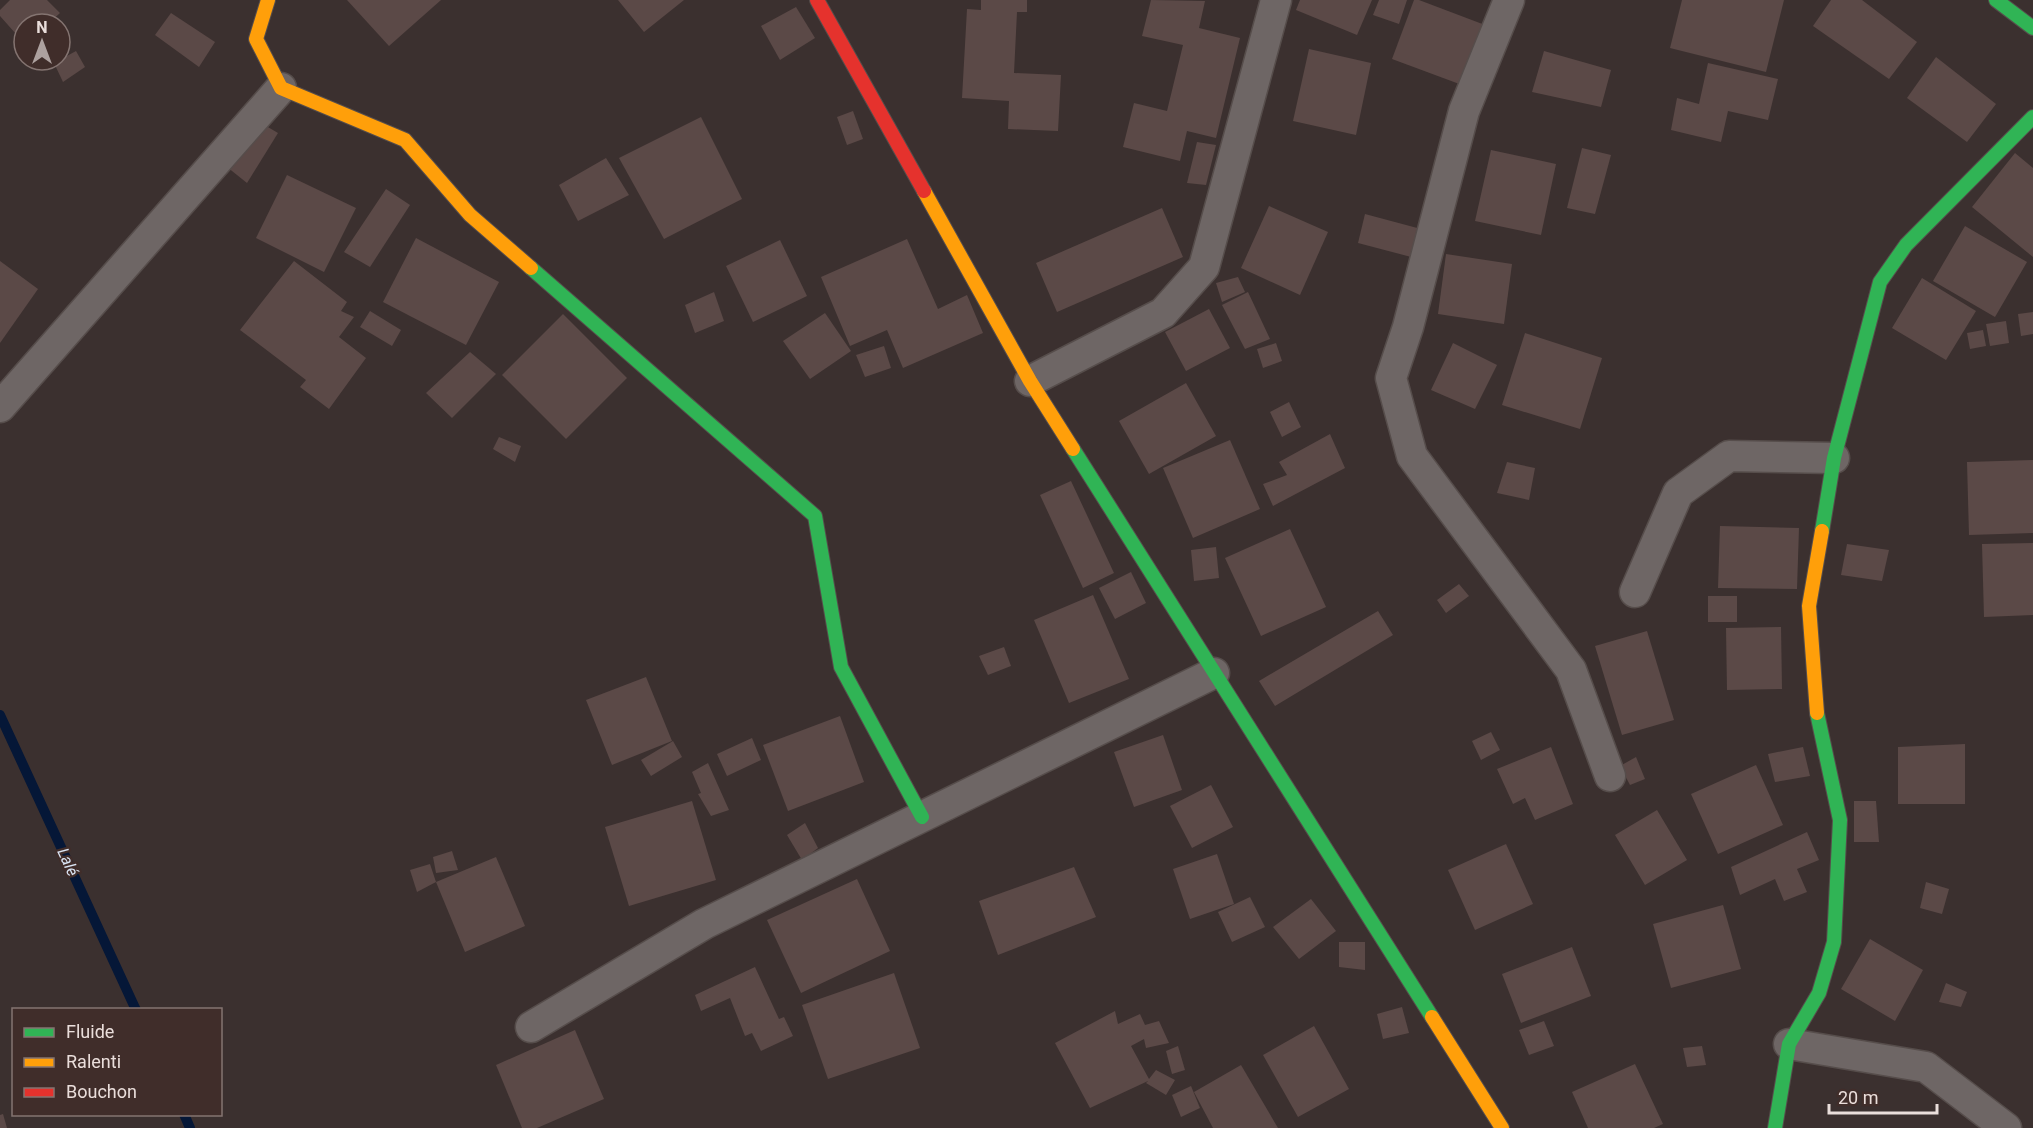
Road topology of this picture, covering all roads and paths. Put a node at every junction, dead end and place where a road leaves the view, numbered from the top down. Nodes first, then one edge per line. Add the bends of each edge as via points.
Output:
1 (268, 0) edge
2 (817, 0) edge
3 (1276, 0) edge
4 (1509, 0) edge
5 (1996, 0) edge
6 (2033, 28) edge
7 (281, 87) junction
8 (2033, 117) edge
9 (1030, 381) junction
10 (0, 407) edge
11 (1834, 458) junction
12 (1635, 592) dead end
13 (1214, 673) junction
14 (1610, 776) dead end
15 (922, 817) junction
16 (531, 1027) dead end
17 (1788, 1044) junction
18 (1502, 1128) edge
19 (1775, 1128) edge
20 (2006, 1128) edge

1 - 7 main road via 256,39
2 - 9 main road
3 - 9 street via 1204,267 1163,313
4 - 14 street via 1464,111 1391,378 1412,456 1571,670
5 - 6 main road
7 - 10 street
7 - 15 main road via 405,140 470,215 815,516 841,667
8 - 11 main road via 1906,246 1880,282
9 - 13 main road
11 - 12 street via 1729,456 1678,493
11 - 17 main road via 1809,606 1817,714 1840,820 1834,942 1819,993
13 - 15 street
13 - 18 main road
15 - 16 street via 704,924
17 - 19 main road
17 - 20 street via 1926,1068

